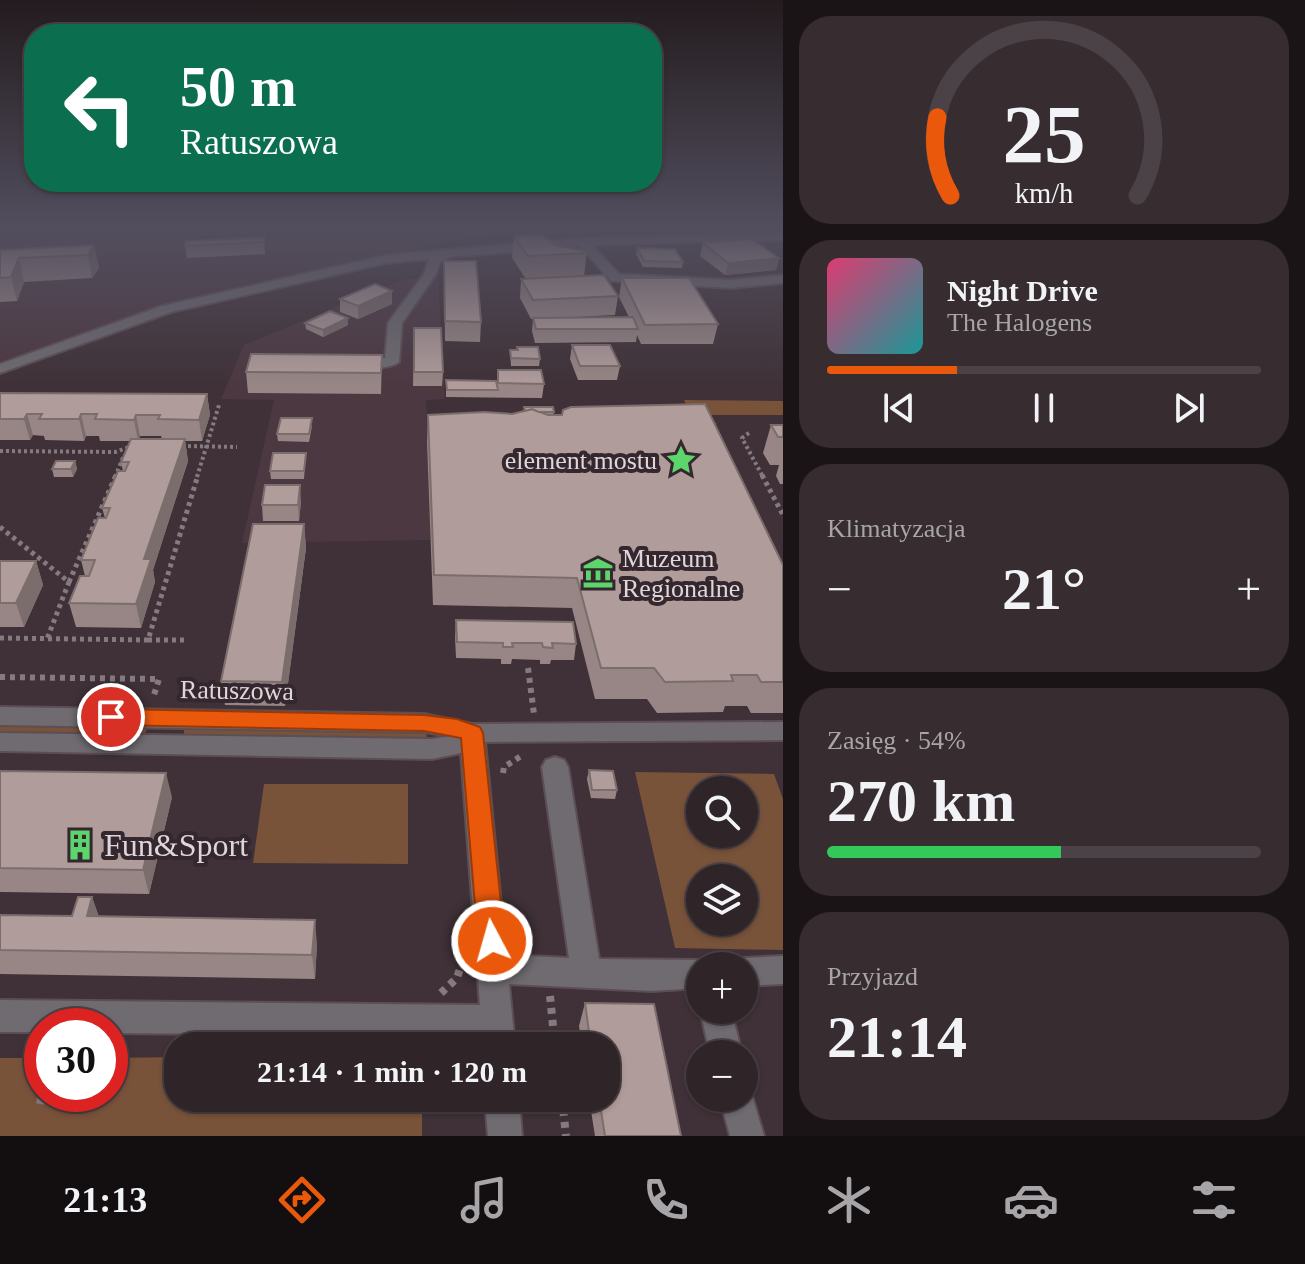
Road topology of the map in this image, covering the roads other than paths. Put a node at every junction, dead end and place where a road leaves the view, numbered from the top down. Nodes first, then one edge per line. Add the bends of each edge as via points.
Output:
1 (295, 279) edge
2 (426, 279) edge
3 (642, 279) edge
4 (783, 279) edge
5 (668, 280) joint
6 (345, 362) edge
7 (0, 369) edge
8 (0, 716) edge
9 (783, 731) edge
10 (472, 733) junction
11 (0, 742) edge
12 (545, 761) road end
13 (494, 969) junction
14 (783, 970) edge
15 (758, 971) edge
16 (586, 973) junction
17 (686, 975) edge
18 (0, 1016) edge
19 (443, 1032) edge
20 (498, 1032) edge
21 (503, 1112) edge
22 (741, 1112) edge
23 (505, 1136) edge
24 (747, 1136) edge

1 - 7 street via 132,320
2 - 6 street via 395,323 392,362
3 - 5 street
4 - 5 street via 731,284
8 - 10 street, Ratuszowa via 424,723
9 - 10 street, Ratuszowa
10 - 11 street, Ratuszowa via 457,745 432,749
10 - 13 street
12 - 16 street
13 - 16 street
13 - 20 street
14 - 15 street
16 - 17 street
18 - 19 street
21 - 23 street
22 - 24 street

